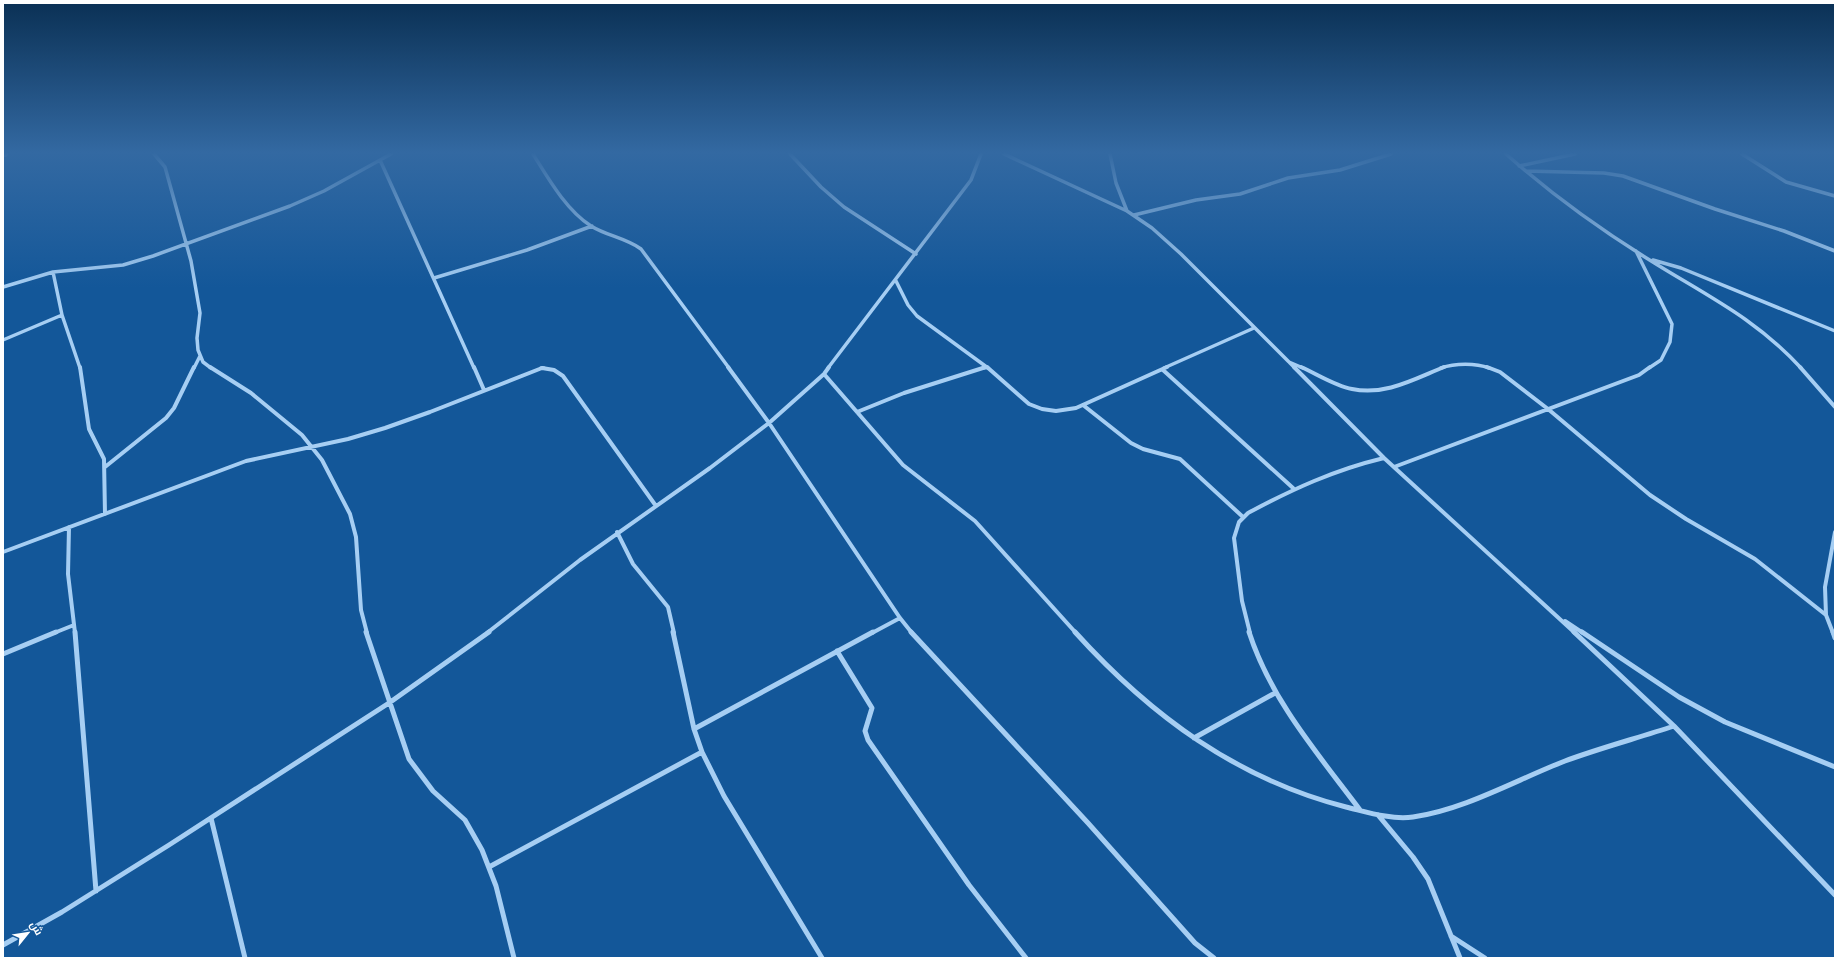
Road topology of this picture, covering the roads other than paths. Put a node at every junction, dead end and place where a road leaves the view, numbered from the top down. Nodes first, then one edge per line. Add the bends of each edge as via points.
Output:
1 (174, 199) edge
2 (306, 199) edge
3 (398, 199) edge
4 (565, 199) edge
5 (835, 199) edge
6 (957, 199) edge
7 (1101, 199) edge
8 (1121, 199) edge
9 (1204, 199) edge
10 (1561, 199) edge
11 (1687, 199) edge
12 (1127, 211) junction
13 (1134, 215) junction
14 (592, 226) junction
15 (186, 243) junction
16 (1635, 251) junction
17 (1835, 251) edge
18 (916, 254) junction
19 (1649, 259) junction
20 (53, 272) junction
21 (434, 278) junction
22 (896, 281) junction
23 (3, 287) edge
24 (62, 314) junction
25 (1254, 328) junction
26 (1835, 331) edge
27 (3, 340) edge
28 (200, 356) junction
29 (1286, 361) junction
30 (987, 366) junction
31 (1163, 370) junction
32 (824, 374) junction
33 (484, 390) junction
34 (1083, 405) junction
35 (1835, 407) edge
36 (1548, 409) junction
37 (857, 412) junction
38 (769, 424) junction
39 (313, 447) junction
40 (1384, 458) junction
41 (105, 467) junction
42 (1394, 467) junction
43 (1293, 488) junction
44 (656, 506) junction
45 (105, 514) junction
46 (1242, 517) junction
47 (69, 527) junction
48 (617, 532) junction
49 (1835, 532) edge
50 (3, 552) edge
51 (1555, 614) junction
52 (1826, 615) junction
53 (900, 618) junction
54 (74, 624) junction
55 (1835, 638) edge
56 (838, 651) junction
57 (3, 654) edge
58 (1276, 693) junction
59 (389, 703) junction
60 (1674, 726) junction
61 (694, 729) junction
62 (1194, 738) junction
63 (702, 752) junction
64 (1835, 766) edge
65 (1361, 810) junction
66 (1378, 815) junction
67 (211, 818) junction
68 (489, 867) junction
69 (96, 891) junction
70 (1835, 895) edge
71 (1451, 936) junction
72 (3, 945) edge
73 (245, 958) edge
74 (514, 958) edge
75 (822, 958) edge
76 (1026, 958) edge
77 (1214, 958) edge
78 (1460, 958) edge
79 (1485, 958) edge

1 - 15 street
2 - 15 street
3 - 21 street
4 - 14 street via 582,220
5 - 18 street
6 - 18 street
7 - 12 street
8 - 12 street
9 - 13 street
10 - 16 street
11 - 17 street via 1784,230
12 - 13 street
13 - 25 street via 1181,254
14 - 21 street via 527,250
14 - 38 street via 641,248
15 - 20 street via 137,262
15 - 28 street via 198,294 200,313 197,338
16 - 19 street
16 - 36 street via 1672,324 1670,342 1661,360 1639,375
18 - 22 street
19 - 26 street via 1681,268
19 - 35 street via 1732,309 1766,334 1799,364
20 - 23 street
20 - 24 street
21 - 33 street
22 - 30 street via 908,305 917,316
22 - 32 street
24 - 27 street
24 - 41 street via 80,367 89,429 104,459
25 - 29 street
25 - 31 street
28 - 39 street via 203,362 219,374 251,393
28 - 41 street via 174,408 166,418
29 - 36 street via 1351,389 1367,391 1382,391 1450,365 1483,366 1500,372
29 - 40 street
30 - 34 street via 1029,404 1056,411
30 - 37 street via 904,393
31 - 34 street
31 - 43 street
32 - 37 street
32 - 38 street
33 - 39 street via 376,430
33 - 44 street via 542,368 554,370 563,376
34 - 46 street via 1128,442 1180,459
36 - 42 street
36 - 52 street via 1657,500 1766,566
37 - 62 street via 903,465 974,521 1086,644 1139,695 1174,725
38 - 44 street
38 - 53 street
39 - 45 street via 273,453 246,461
39 - 59 street via 350,514 356,537 362,610 368,639
40 - 42 street
40 - 43 street via 1359,464
41 - 45 street
42 - 51 street
43 - 46 street
44 - 48 street
45 - 47 street
46 - 58 street via 1234,538 1246,621 1254,646
47 - 50 street
47 - 54 street via 68,574
48 - 59 street via 503,622
48 - 61 street via 633,564 668,607
49 - 52 street via 1825,587
51 - 60 street
51 - 64 street via 1679,697 1725,722
52 - 55 street
53 - 56 street
53 - 77 street via 950,678 1088,823 1195,943
54 - 57 street
54 - 69 street
56 - 61 street
56 - 76 street via 872,708 865,731 868,740 969,886
58 - 62 street
58 - 65 street
59 - 67 street
59 - 68 street via 409,759 418,774 464,819 478,839
60 - 66 street via 1566,761 1454,807 1412,817
60 - 70 street
61 - 63 street
62 - 65 street via 1263,778 1312,798
63 - 68 street
63 - 75 street via 724,796
65 - 66 street
66 - 71 street via 1428,879
67 - 69 street
67 - 73 street
68 - 74 street
69 - 72 street
71 - 78 street
71 - 79 street

